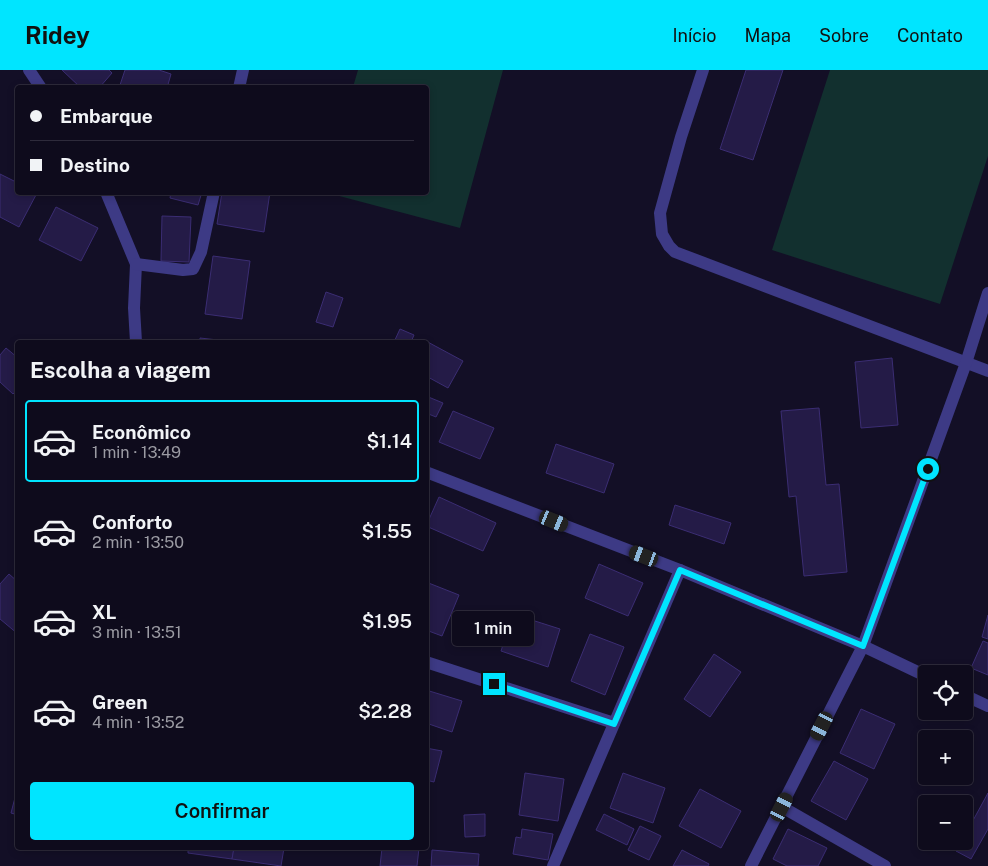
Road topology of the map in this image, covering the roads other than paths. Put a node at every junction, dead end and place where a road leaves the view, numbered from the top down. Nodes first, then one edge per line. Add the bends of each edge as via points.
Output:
1 (29, 70) edge
2 (243, 70) edge
3 (702, 70) edge
4 (39, 85) edge
5 (240, 85) edge
6 (107, 195) edge
7 (213, 195) edge
8 (136, 264) junction
9 (988, 293) edge
10 (136, 340) edge
11 (966, 363) junction
12 (988, 371) edge
13 (429, 473) edge
14 (680, 570) junction
15 (863, 646) junction
16 (429, 663) edge
17 (918, 672) edge
18 (973, 699) edge
19 (988, 706) edge
20 (614, 724) junction
21 (782, 807) junction
22 (553, 866) edge
23 (751, 866) edge
24 (884, 866) edge

1 - 4 street
2 - 5 street
3 - 11 street via 660,213 662,234 669,246 675,252
6 - 8 street
7 - 8 street via 201,252 193,269
8 - 10 street
9 - 11 street
11 - 12 street
11 - 15 street
13 - 14 street
14 - 15 street
14 - 20 street
15 - 17 street
15 - 21 street
16 - 20 street
18 - 19 street
20 - 22 street
21 - 23 street
21 - 24 street

